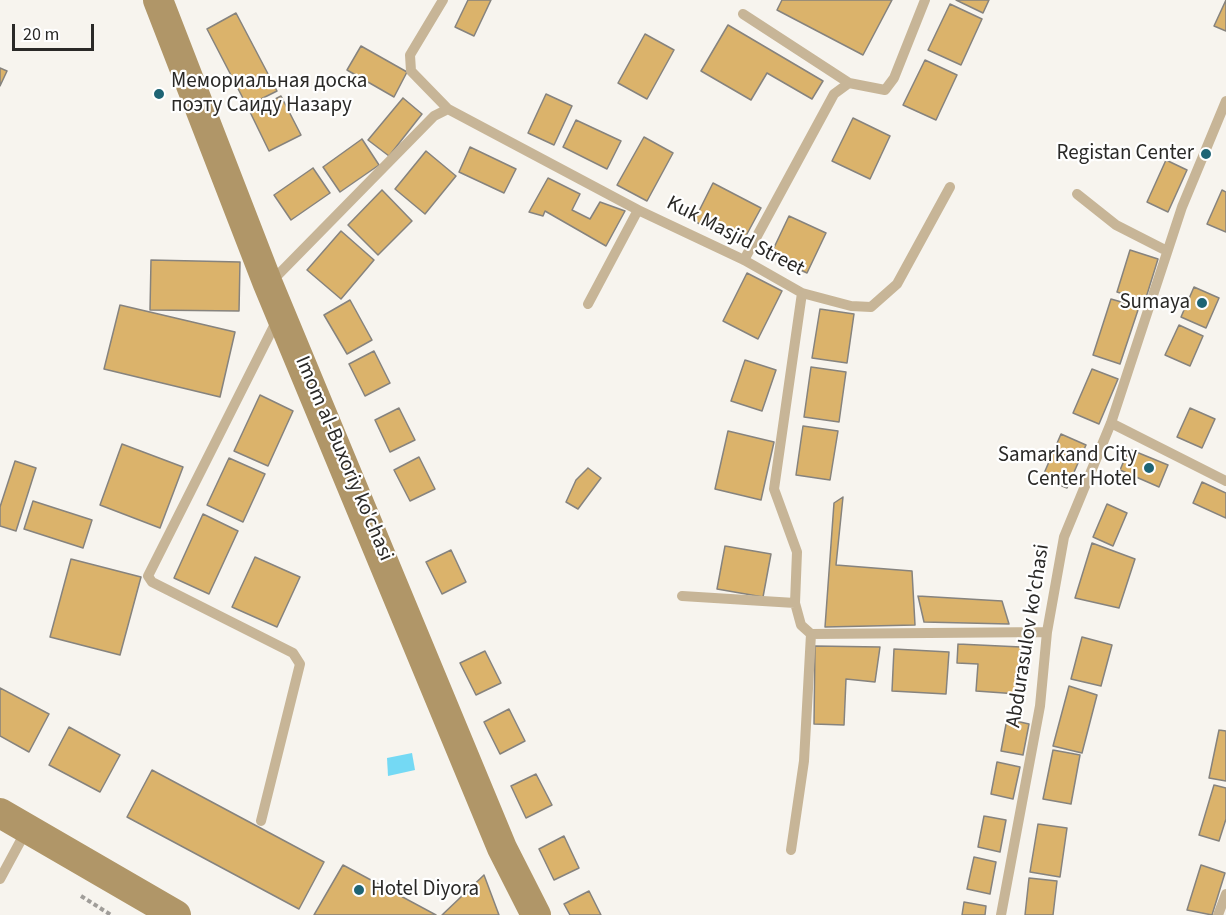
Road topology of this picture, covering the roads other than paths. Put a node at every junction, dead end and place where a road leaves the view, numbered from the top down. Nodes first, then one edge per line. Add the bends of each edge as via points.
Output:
1 (158, 0) edge
2 (443, 0) edge
3 (925, 0) edge
4 (743, 14) dead end
5 (849, 82) junction
6 (1226, 101) edge
7 (448, 109) junction
8 (950, 187) dead end
9 (1077, 194) dead end
10 (638, 210) junction
11 (1167, 251) junction
12 (744, 260) junction
13 (268, 284) junction
14 (802, 292) junction
15 (588, 304) dead end
16 (281, 311) junction
17 (1112, 423) junction
18 (1226, 482) edge
19 (682, 596) dead end
20 (795, 603) junction
21 (1047, 632) junction
22 (811, 634) junction
23 (0, 813) edge
24 (261, 821) dead end
25 (27, 829) junction
26 (791, 850) dead end
27 (0, 879) edge
28 (1226, 894) edge
29 (176, 915) edge
30 (536, 915) edge
31 (1001, 915) edge
32 (1218, 915) edge

1 - 13 main road, Imom al-Buxoriy ko'chasi
2 - 7 lane, Kuk Masjid Street via 410,56 411,70
3 - 5 lane via 894,78 885,90
4 - 5 lane
5 - 12 lane via 834,94
6 - 11 lane, Abdurasulov ko'chasi
7 - 10 lane, Kuk Masjid Street
7 - 13 lane via 435,116
8 - 14 lane via 897,284 871,307 851,306
9 - 11 lane via 1116,225
10 - 12 lane, Kuk Masjid Street
10 - 15 lane
11 - 17 lane, Abdurasulov ko'chasi
12 - 14 lane, Kuk Masjid Street
13 - 16 main road, Imom al-Buxoriy ko'chasi
14 - 20 lane, Kuk Masjid Street via 774,489 796,552
16 - 24 lane via 148,576 152,582 293,654 300,664
16 - 30 main road, Imom al-Buxoriy ko'chasi via 502,848
17 - 18 lane
17 - 21 lane, Abdurasulov ko'chasi via 1064,537
19 - 20 lane
20 - 22 lane, Kuk Masjid Street via 801,625
21 - 22 lane
21 - 31 lane, Abdurasulov ko'chasi via 1040,706
22 - 26 lane via 804,761
23 - 25 main road
25 - 27 lane
25 - 29 main road
28 - 32 lane

